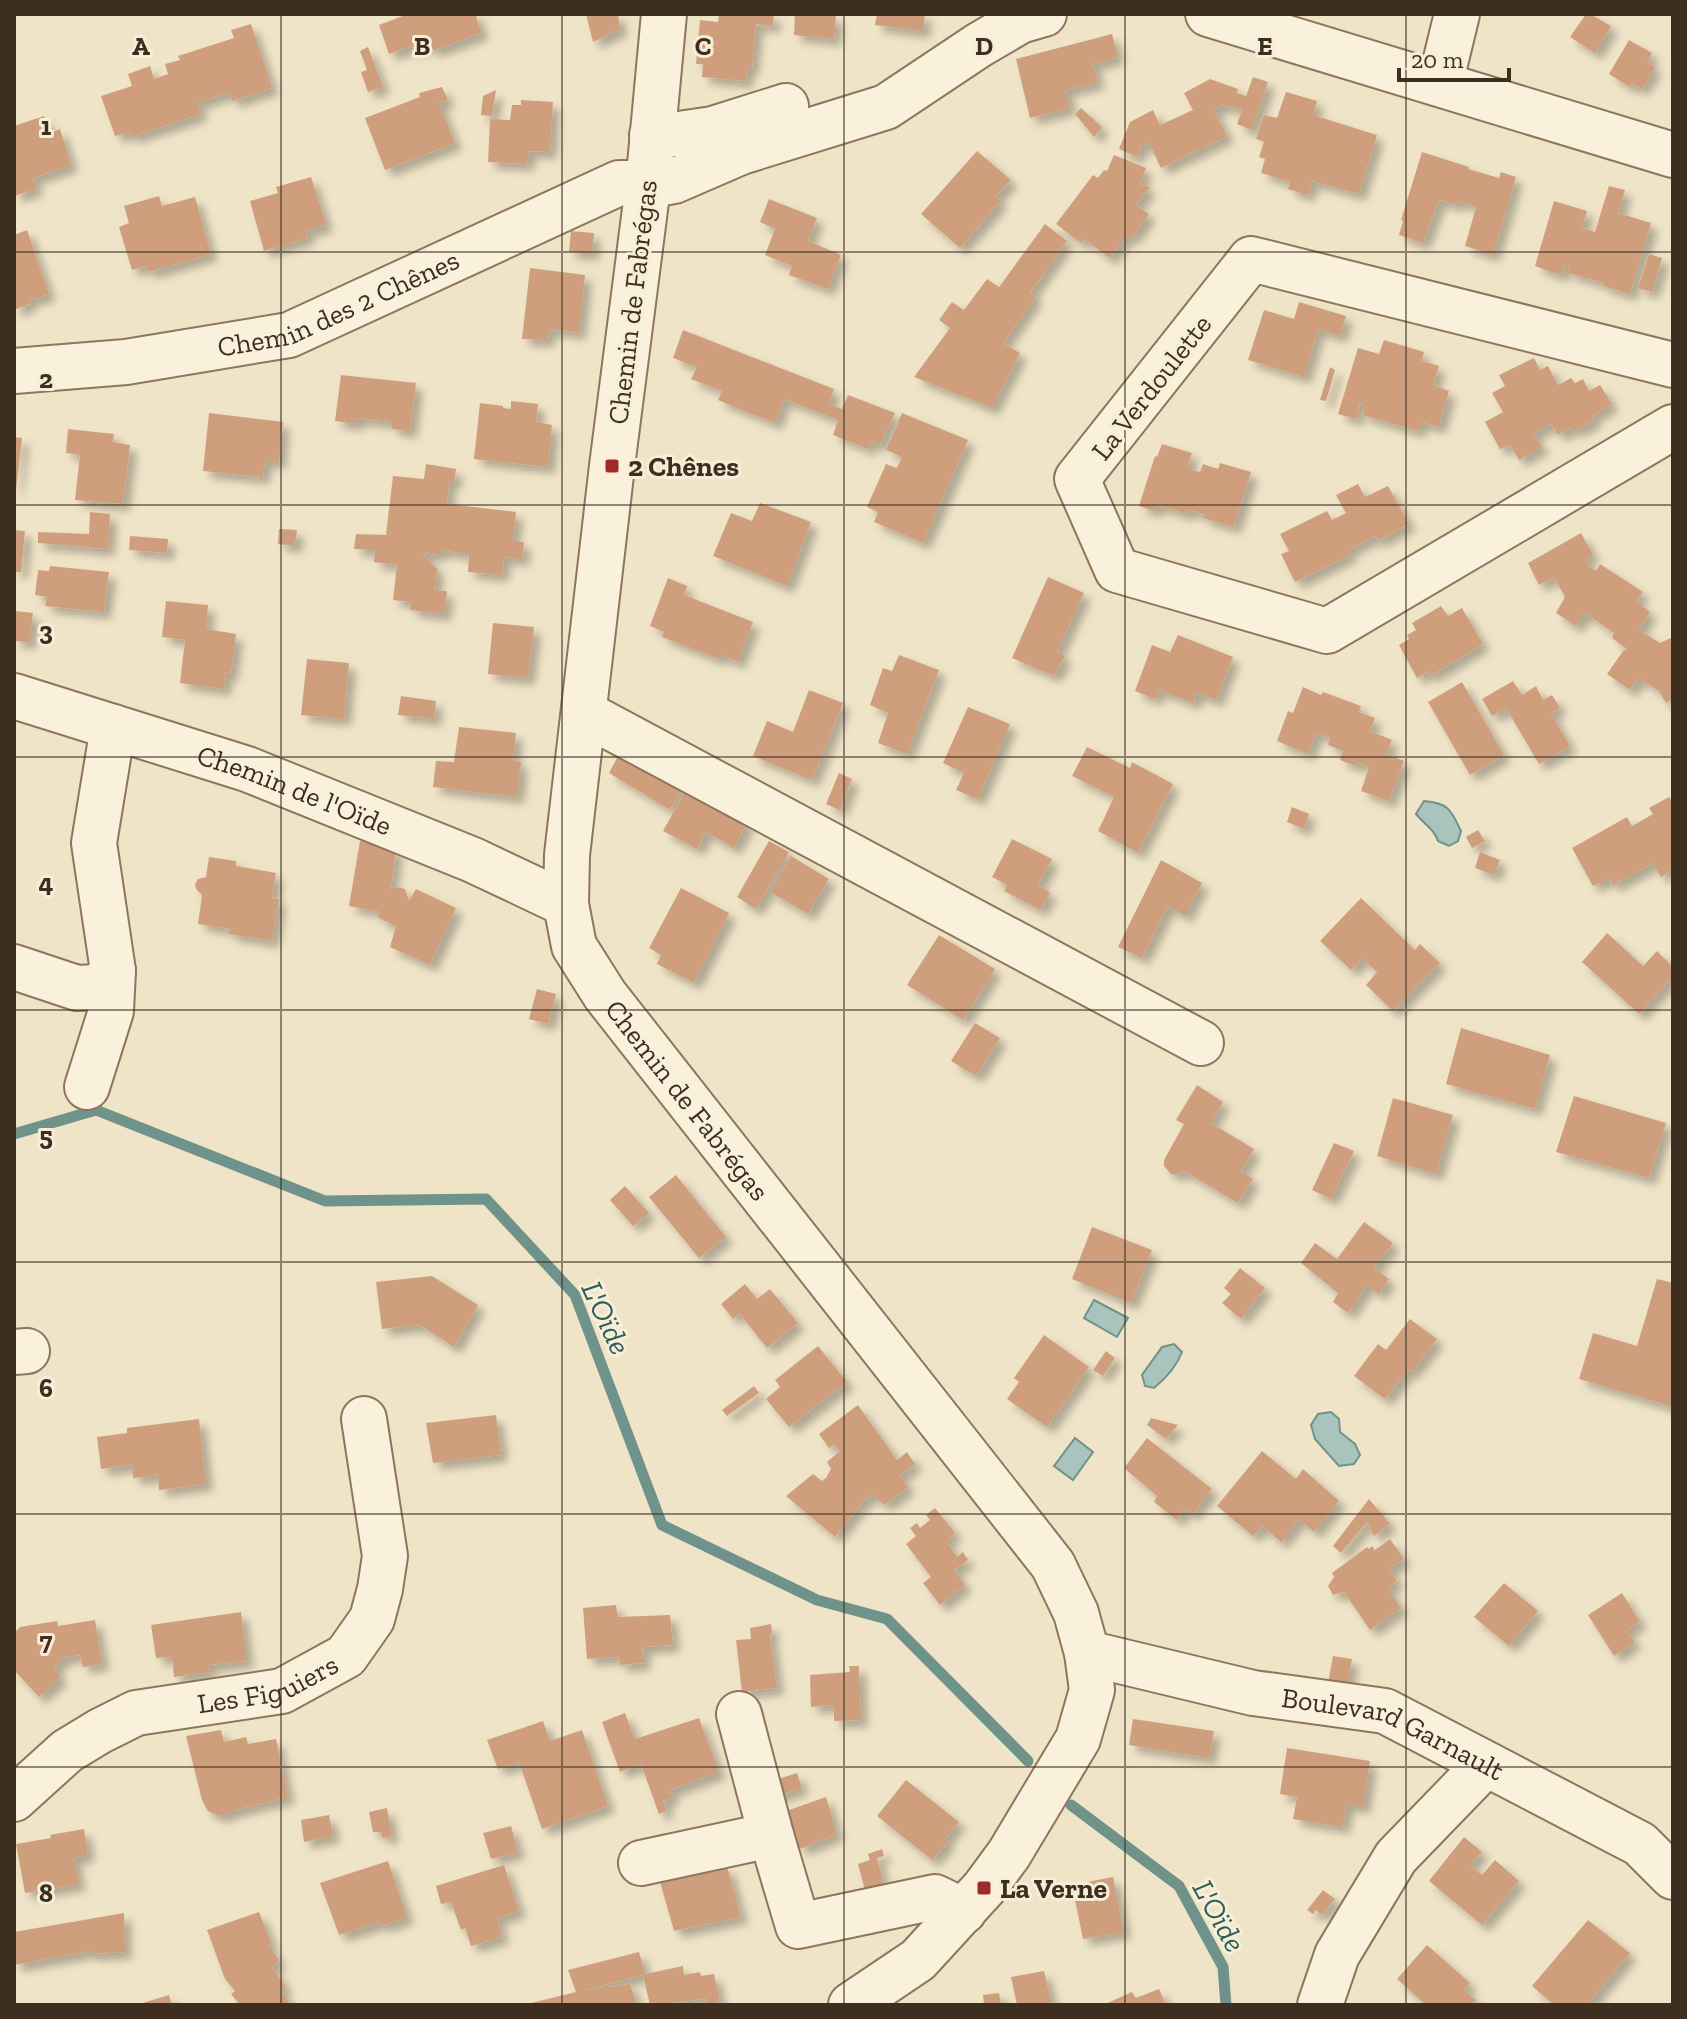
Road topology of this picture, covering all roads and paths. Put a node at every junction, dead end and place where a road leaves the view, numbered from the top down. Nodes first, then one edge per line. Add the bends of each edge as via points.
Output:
1 (664, 14) edge
2 (1044, 14) edge
3 (1208, 14) edge
4 (1457, 14) edge
5 (939, 73) junction
6 (1440, 84) junction
7 (652, 135) junction
8 (1673, 155) edge
9 (648, 186) junction
10 (1673, 365) edge
11 (14, 371) edge
12 (1673, 427) edge
13 (14, 696) edge
14 (584, 713) junction
15 (113, 727) junction
16 (566, 904) junction
17 (14, 967) edge
18 (113, 971) junction
19 (1201, 1043) dead end
20 (87, 1087) dead end
21 (364, 1419) dead end
22 (1087, 1653) junction
23 (739, 1714) dead end
24 (1486, 1764) junction
25 (14, 1799) edge
26 (771, 1835) junction
27 (641, 1863) dead end
28 (1673, 1877) edge
29 (964, 1911) junction
30 (851, 2005) edge
31 (1320, 2005) edge

1 - 7 street, Chemin de Fabrégas
2 - 5 street, Chemin des 2 Chênes via 1020,21
3 - 6 street
4 - 6 street
5 - 7 street via 791,104 713,129
5 - 9 street, Chemin des 2 Chênes via 886,107
6 - 8 street
7 - 9 street, Chemin de Fabrégas
9 - 11 street, Chemin des 2 Chênes via 619,183 289,335 126,362
9 - 14 street, Chemin de Fabrégas
10 - 12 street, La Verdoulette via 1251,259 1077,479 1117,570 1327,631
13 - 15 street, Chemin de l'Oïde
14 - 16 street, Chemin de Fabrégas
14 - 19 street
15 - 16 street, Chemin de l'Oïde via 247,769 473,860
15 - 18 street via 94,843
16 - 22 street, Chemin de Fabrégas via 574,946 605,995 1053,1565 1076,1613
17 - 18 street via 77,988 99,987
18 - 20 street via 111,1011
21 - 25 street, Les Figuiers via 385,1556 372,1619 346,1656 282,1691 136,1713 67,1751
22 - 24 street, Boulevard Garnault via 1253,1693 1385,1711
22 - 29 street, Chemin de Fabrégas via 1092,1690 1078,1739 1009,1854
23 - 26 street
24 - 28 street, Boulevard Garnault via 1640,1844
24 - 31 street via 1396,1857 1337,1955
26 - 27 street
26 - 29 street via 798,1926 935,1897
29 - 30 street, Chemin de Fabrégas via 918,1960

